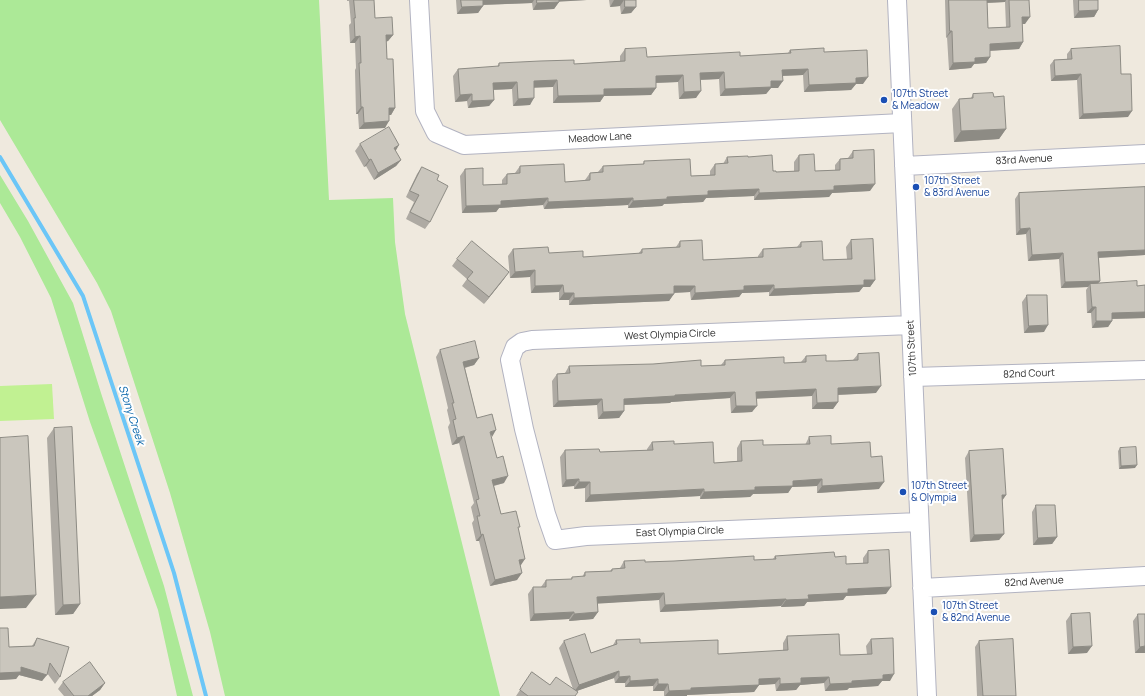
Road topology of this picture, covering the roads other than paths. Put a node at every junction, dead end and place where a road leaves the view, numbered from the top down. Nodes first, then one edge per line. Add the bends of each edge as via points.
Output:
1 (419, 0) edge
2 (897, 0) edge
3 (902, 123) junction
4 (1145, 154) edge
5 (904, 166) junction
6 (911, 324) junction
7 (1145, 370) edge
8 (913, 377) junction
9 (524, 429) joint
10 (919, 522) junction
11 (1145, 576) edge
12 (922, 588) junction
13 (927, 696) edge

1 - 3 street, Meadow Lane via 425,111 436,133 464,145
2 - 3 street, 107th Street
3 - 5 street, 107th Street
4 - 5 street, 83rd Avenue
5 - 6 street, 107th Street
6 - 8 street, 107th Street
6 - 9 street, West Olympia Circle via 522,342 515,347 510,360
7 - 8 street, 82nd Court
8 - 10 street, 107th Street
9 - 10 street, East Olympia Circle via 555,540 594,536
10 - 12 street, 107th Street
11 - 12 street, 82nd Avenue
12 - 13 street, 107th Street

